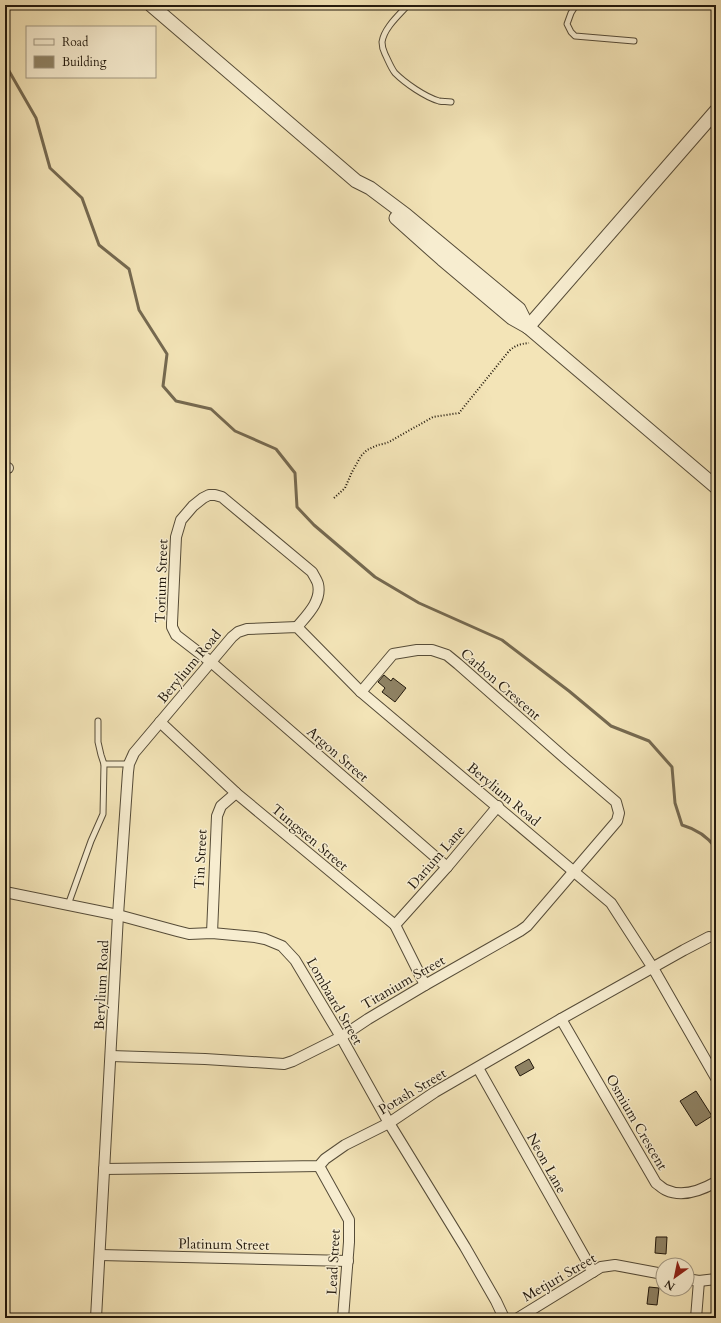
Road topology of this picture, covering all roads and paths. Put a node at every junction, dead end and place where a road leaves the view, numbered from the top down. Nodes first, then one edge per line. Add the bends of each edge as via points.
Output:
1 (151, 5) edge
2 (408, 5) edge
3 (576, 5) edge
4 (634, 41) dead end
5 (451, 102) dead end
6 (716, 110) edge
7 (528, 327) junction
8 (546, 342) junction
9 (716, 487) edge
10 (334, 498) dead end
11 (297, 627) junction
12 (211, 662) junction
13 (361, 692) junction
14 (98, 720) dead end
15 (160, 722) junction
16 (104, 764) junction
17 (129, 764) junction
18 (236, 793) junction
19 (616, 802) joint
20 (498, 806) junction
21 (447, 867) junction
22 (574, 871) junction
23 (5, 892) edge
24 (68, 905) junction
25 (118, 915) junction
26 (395, 925) junction
27 (212, 933) junction
28 (709, 937) dead end
29 (653, 968) junction
30 (425, 985) junction
31 (561, 1019) junction
32 (341, 1037) junction
33 (111, 1056) junction
34 (478, 1068) junction
35 (716, 1078) edge
36 (389, 1123) junction
37 (319, 1166) junction
38 (104, 1169) junction
39 (716, 1182) edge
40 (100, 1255) junction
41 (348, 1261) junction
42 (593, 1272) junction
43 (655, 1273) edge
44 (695, 1280) edge
45 (716, 1280) edge
46 (699, 1281) junction
47 (96, 1318) edge
48 (343, 1318) edge
49 (504, 1318) edge
50 (518, 1318) edge
51 (696, 1318) edge

1 - 7 street via 356,181 370,188 406,215 519,310
2 - 5 lane via 383,38 382,44 387,59 395,72 411,86 439,101
3 - 4 lane via 567,24 575,36
6 - 7 street
7 - 8 street
8 - 9 street
8 - 10 path via 514,346 459,413 433,417 387,443 367,450 361,456 345,488
11 - 12 street, Berylium Road via 238,632
11 - 12 street, Torium Street via 314,606 318,583 312,572 222,497 209,495 187,512 178,529 172,627 176,635
11 - 13 street, Berylium Road
12 - 15 street, Berylium Road
12 - 21 street, Argon Street
13 - 19 street, Carbon Crescent via 393,654 432,650 447,656
13 - 20 street, Berylium Road
14 - 16 lane via 98,742
15 - 17 street, Berylium Road via 134,753
15 - 18 street, Tungsten Street
16 - 17 lane
16 - 24 lane via 104,814 91,841
17 - 25 street, Berylium Road
18 - 26 street, Tungsten Street
18 - 27 street, Tin Street via 221,806 217,816
19 - 22 street, Titanium Street via 619,813 617,821
20 - 21 street, Darium Lane
20 - 22 street, Berylium Road
21 - 26 street, Darium Lane
22 - 29 street, Berylium Road via 611,903
22 - 30 street, Titanium Street via 527,926
23 - 24 street, Lombaard Street
24 - 25 street, Lombaard Street
25 - 27 street, Lombaard Street via 177,932
25 - 33 street, Berylium Road
26 - 30 street, Tungsten Street
27 - 32 street, Lombaard Street via 265,938 282,946 295,960
28 - 29 street, Potash Street
29 - 31 street, Potash Street
29 - 35 street, Berylium Road
30 - 32 street, Titanium Street
31 - 34 street, Potash Street
31 - 39 street, Osmium Crescent via 656,1183 676,1193 686,1193 704,1189
32 - 33 street, Titanium Street via 293,1062 284,1064
32 - 36 street, Lombaard Street
33 - 38 street, Berylium Road
34 - 36 street, Potash Street via 435,1092
34 - 42 street, Neon Lane
36 - 37 street, Potash Street via 345,1144
36 - 49 street, Lombaard Street via 465,1247
37 - 38 street
37 - 41 street, Lead Street via 349,1220
38 - 40 street, Berylium Road
40 - 41 street, Platinum Street
40 - 47 street, Berylium Road
41 - 48 street, Lead Street
42 - 43 street, Metjuri Street via 601,1267 614,1265
42 - 50 street, Metjuri Street
44 - 46 street
45 - 46 street
46 - 51 street

